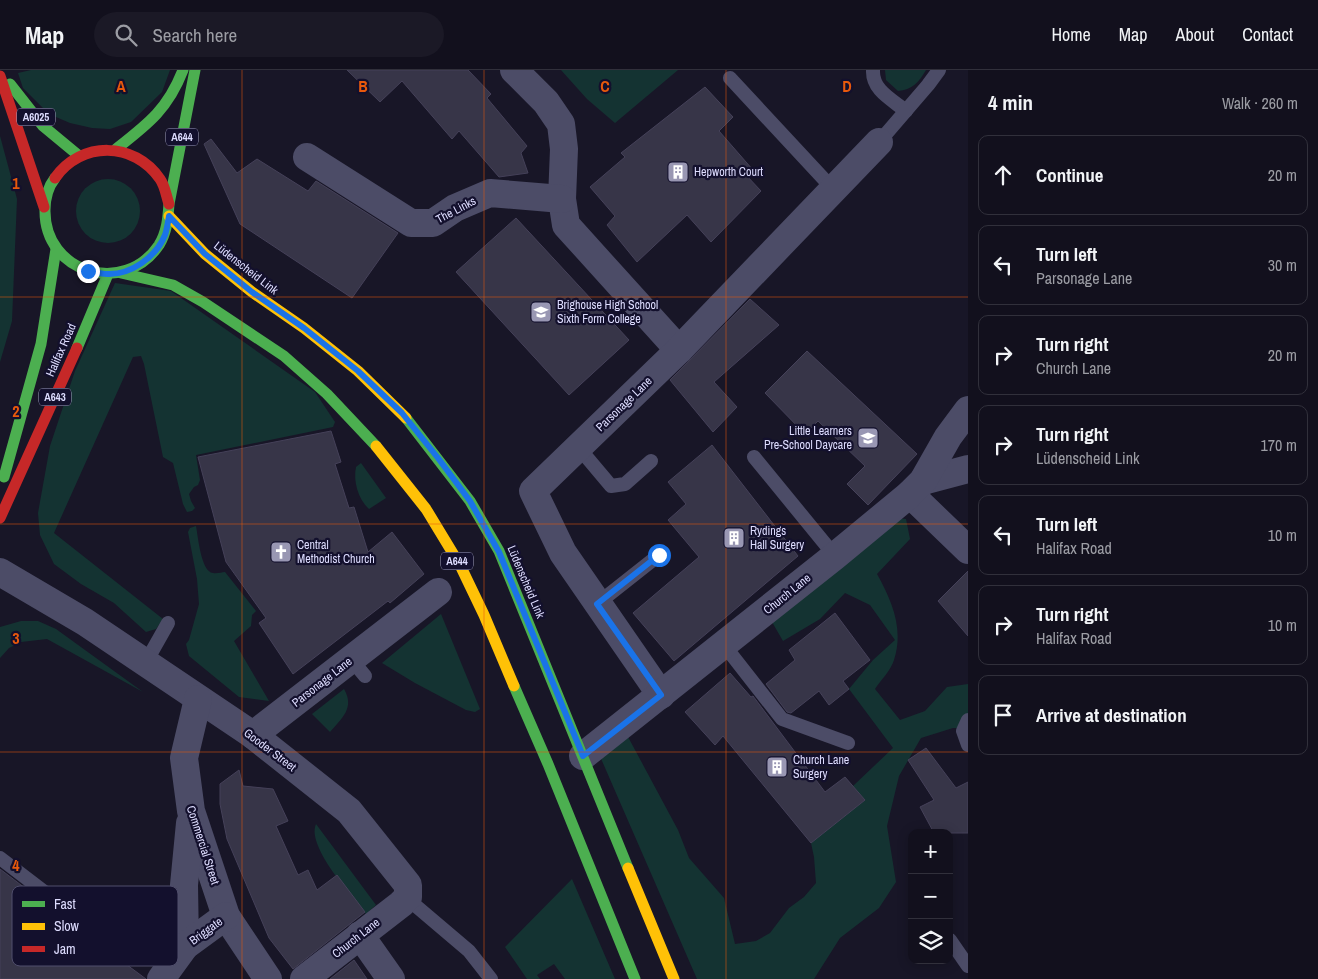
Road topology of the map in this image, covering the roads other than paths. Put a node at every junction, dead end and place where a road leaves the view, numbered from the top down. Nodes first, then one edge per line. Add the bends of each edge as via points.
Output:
1 (183, 70) edge
2 (195, 70) edge
3 (514, 70) edge
4 (873, 70) edge
5 (939, 70) edge
6 (0, 72) edge
7 (0, 76) edge
8 (730, 78) dead end
9 (906, 111) junction
10 (879, 142) joint
11 (116, 149) junction
12 (78, 155) junction
13 (308, 157) dead end
14 (834, 190) junction
15 (562, 198) junction
16 (44, 207) junction
17 (169, 210) junction
18 (56, 248) junction
19 (121, 273) junction
20 (108, 274) junction
21 (680, 350) junction
22 (968, 410) edge
23 (578, 448) junction
24 (754, 457) dead end
25 (651, 461) dead end
26 (968, 469) edge
27 (916, 488) junction
28 (0, 491) edge
29 (0, 518) edge
30 (968, 550) edge
31 (659, 555) dead end
32 (835, 556) junction
33 (0, 572) edge
34 (438, 592) dead end
35 (597, 604) junction
36 (168, 623) dead end
37 (724, 645) junction
38 (146, 662) junction
39 (661, 695) junction
40 (198, 699) junction
41 (968, 720) edge
42 (253, 735) junction
43 (848, 743) dead end
44 (968, 745) edge
45 (583, 756) junction
46 (191, 811) junction
47 (0, 858) edge
48 (37, 886) edge
49 (408, 897) junction
50 (226, 916) junction
51 (360, 936) junction
52 (953, 944) edge
53 (185, 946) junction
54 (178, 956) edge
55 (170, 966) edge
56 (968, 966) edge
57 (161, 979) edge
58 (268, 979) edge
59 (304, 979) edge
60 (391, 979) edge
61 (491, 979) edge
62 (635, 979) edge
63 (674, 979) edge

1 - 11 main road, A644 via 166,106
2 - 17 main road, A644
3 - 15 street via 546,102 561,124 564,150
4 - 9 lane via 876,87
5 - 9 lane
6 - 12 main road, A6025 via 42,126
7 - 16 main road, A6025
8 - 14 lane
9 - 10 lane
10 - 14 street, Parsonage Lane
11 - 12 main road, A644 via 97,149
11 - 17 main road, A644 via 136,156 152,168 164,184
12 - 16 main road, A644 via 61,168 49,186
13 - 15 street, The Links via 412,222 433,222 454,208 490,193
14 - 21 street, Parsonage Lane
15 - 21 street via 566,225
16 - 18 main road, A644 via 49,236
17 - 19 main road, A644 via 165,235 154,252 139,265
17 - 45 main road, Lüdenscheid Link / A644 via 205,254 358,371 402,413 438,458 470,501 499,552
18 - 20 main road, A644 via 70,262 88,271
18 - 28 main road, Halifax Road / A643 via 41,344
19 - 20 main road, A644
19 - 62 main road, A644 via 173,285 284,356 327,394 382,451 426,509 460,565 484,615
20 - 29 main road, Halifax Road / A643
21 - 23 street, Parsonage Lane
22 - 27 street, Church Lane
23 - 25 lane via 611,486 625,484
23 - 35 street, Parsonage Lane via 534,491 562,553
24 - 32 lane
26 - 27 street
27 - 30 street
27 - 32 street, Church Lane
31 - 35 lane
32 - 37 street, Church Lane
33 - 38 street, Gooder Street
34 - 42 street, Parsonage Lane via 358,668
35 - 39 street, Parsonage Lane
36 - 38 lane
37 - 39 street, Church Lane
37 - 43 lane via 782,719
38 - 40 street, Gooder Street
39 - 45 street, Church Lane
40 - 42 street, Gooder Street
40 - 46 street, Commercial Street via 184,758
41 - 44 lane via 963,731
42 - 49 street, Gooder Street via 349,811 408,885
45 - 63 main road, Lüdenscheid Link / A644
46 - 50 street, Commercial Street
46 - 53 street, Briggate via 184,885
47 - 48 lane
49 - 51 street, Church Lane
49 - 61 lane, Gooder Street via 469,951
50 - 53 street, Briggate
50 - 58 street, Commercial Street
51 - 59 street, Church Lane
51 - 60 street
52 - 56 lane
53 - 54 street, Briggate
55 - 57 street, Briggate

